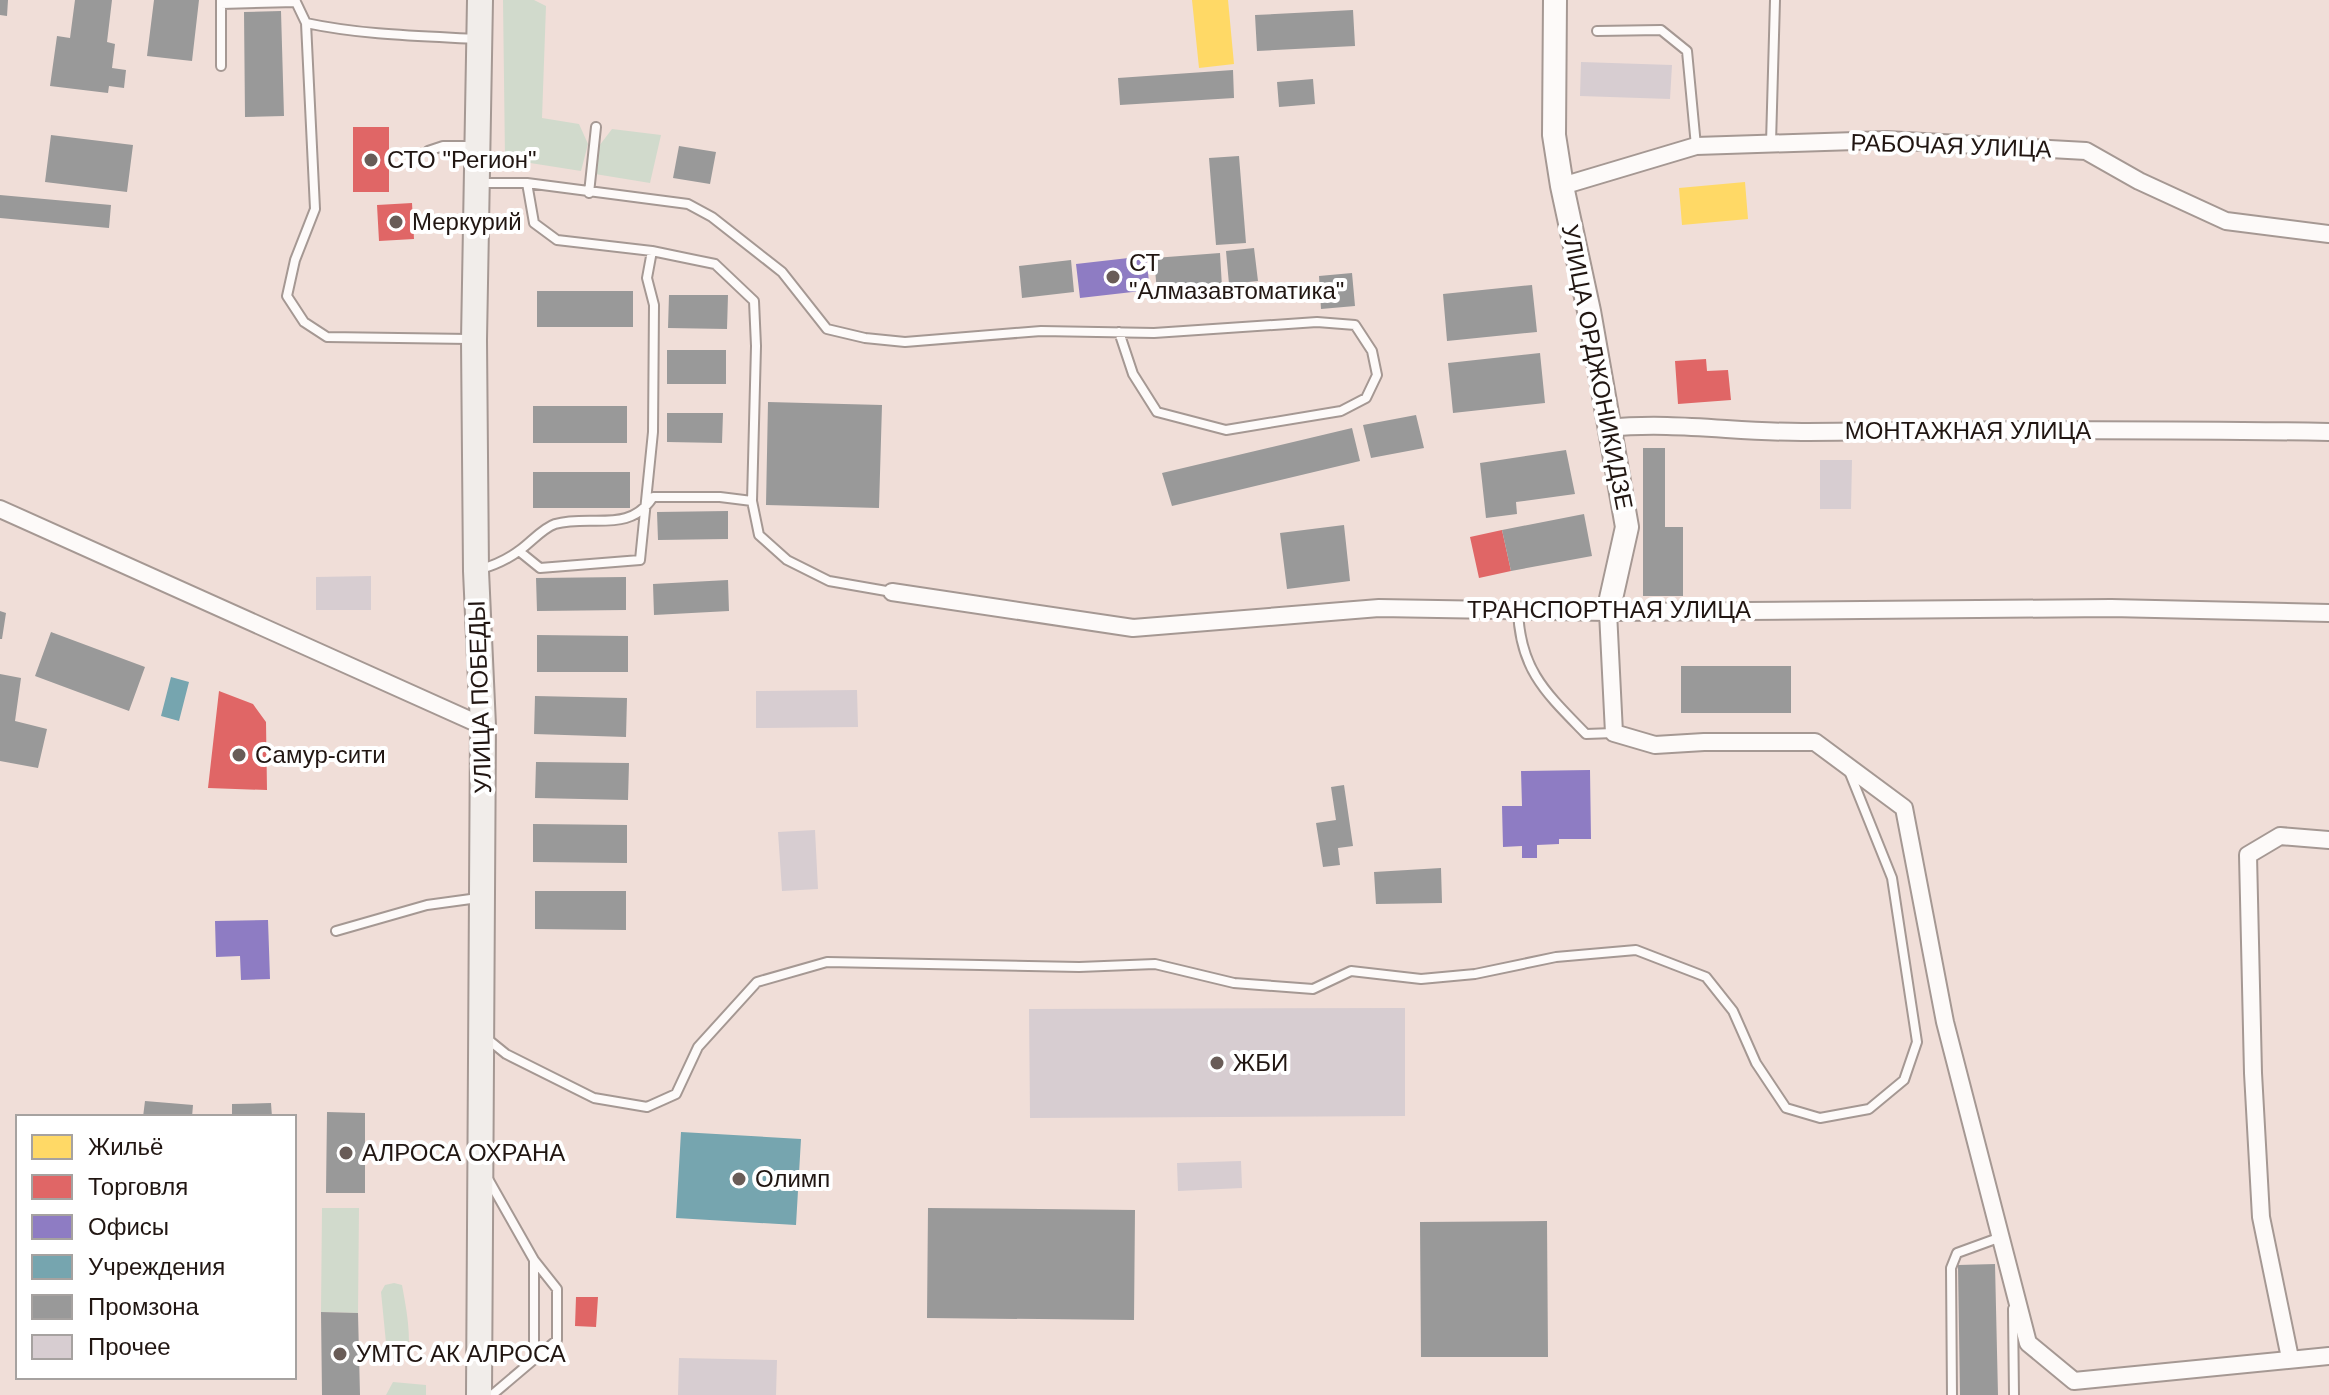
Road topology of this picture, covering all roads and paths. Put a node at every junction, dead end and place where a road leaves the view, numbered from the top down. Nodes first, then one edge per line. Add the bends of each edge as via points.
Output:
1 (480, 0) edge
2 (1555, 0) edge
3 (1775, 0) edge
4 (295, 1) edge
5 (221, 2) edge
6 (306, 23) junction
7 (1597, 31) dead end
8 (479, 39) junction
9 (221, 66) dead end
10 (596, 127) dead end
11 (1771, 144) junction
12 (477, 146) junction
13 (1696, 146) junction
14 (428, 151) dead end
15 (527, 183) junction
16 (475, 184) junction
17 (1562, 186) junction
18 (589, 193) junction
19 (2329, 234) edge
20 (652, 251) junction
21 (1119, 332) junction
22 (474, 340) junction
23 (1608, 428) junction
24 (2329, 432) edge
25 (752, 501) junction
26 (646, 507) junction
27 (0, 509) edge
28 (519, 551) junction
29 (476, 571) junction
30 (892, 592) joint
31 (1518, 610) junction
32 (1608, 612) junction
33 (2329, 613) edge
34 (483, 726) junction
35 (1614, 733) junction
36 (1846, 766) junction
37 (2329, 840) edge
38 (482, 897) junction
39 (336, 931) dead end
40 (482, 1034) junction
41 (481, 1166) junction
42 (2001, 1237) junction
43 (534, 1260) junction
44 (2013, 1284) junction
45 (2329, 1356) edge
46 (2290, 1358) junction
47 (534, 1359) junction
48 (479, 1395) edge
49 (492, 1395) edge
50 (1952, 1395) edge
51 (2014, 1395) edge

1 - 8 main road, УЛИЦА ПОБЕДЫ
2 - 17 street, УЛИЦА ОРДЖОНИКИДЗЕ via 1554,135
3 - 11 lane
4 - 5 lane
4 - 6 lane
5 - 9 lane
6 - 8 lane via 400,36
6 - 22 lane via 315,209 287,296 304,322 327,337
7 - 13 lane via 1661,30 1687,51
8 - 12 main road, УЛИЦА ПОБЕДЫ
10 - 18 lane
11 - 13 street, РАБОЧАЯ УЛИЦА
11 - 19 street, РАБОЧАЯ УЛИЦА via 1887,140 2086,151 2226,221
12 - 14 lane
12 - 16 main road, УЛИЦА ПОБЕДЫ
13 - 17 street, РАБОЧАЯ УЛИЦА
15 - 16 lane
15 - 18 lane
15 - 20 lane via 534,223 557,240
16 - 22 main road, УЛИЦА ПОБЕДЫ
17 - 23 street, УЛИЦА ОРДЖОНИКИДЗЕ
18 - 21 lane via 688,204 712,217 782,272 827,329 905,342 1041,331
20 - 25 lane via 715,264 754,301
20 - 26 lane via 647,278 654,305 653,432
21 - 21 lane via 1317,322 1355,325 1372,351 1377,375 1366,398 1341,411 1226,430 1157,412 1133,374
22 - 29 main road, УЛИЦА ПОБЕДЫ
23 - 24 street, МОНТАЖНАЯ УЛИЦА via 1645,424 1802,432
23 - 32 street, УЛИЦА ОРДЖОНИКИДЗЕ via 1627,527
25 - 26 lane via 653,497
25 - 30 lane via 759,535 787,560 829,581
26 - 28 lane via 630,519 553,524
26 - 28 lane via 640,560 540,568
27 - 34 street
28 - 29 lane
29 - 34 main road, УЛИЦА ПОБЕДЫ
30 - 31 street, ТРАНСПОРТНАЯ УЛИЦА via 1133,628 1379,608
31 - 32 street, ТРАНСПОРТНАЯ УЛИЦА
31 - 35 lane via 1526,663 1557,704 1586,734
32 - 33 street, ТРАНСПОРТНАЯ УЛИЦА via 2111,608
32 - 35 street, УЛИЦА ОРДЖОНИКИДЗЕ
34 - 38 main road, УЛИЦА ПОБЕДЫ
35 - 36 street via 1655,745 1815,742
36 - 40 lane via 1892,878 1917,1042 1904,1080 1869,1109 1820,1118 1786,1108 1756,1063 1733,1011 1706,977 1636,950 1421,979 1351,971 1313,989 1234,983 1155,964 827,962 757,982 698,1047 676,1094 647,1107 594,1098 506,1054
36 - 42 street via 1904,808 1945,1022
37 - 46 street via 2280,836 2248,855 2261,1217
38 - 39 lane via 427,905
38 - 40 main road, УЛИЦА ПОБЕДЫ
40 - 41 main road, УЛИЦА ПОБЕДЫ
41 - 43 lane
41 - 48 main road, УЛИЦА ПОБЕДЫ
42 - 44 street
42 - 50 lane via 1957,1253 1951,1268
43 - 47 lane
43 - 47 lane via 557,1289 557,1340
44 - 46 street via 2028,1343 2074,1381
44 - 51 lane
45 - 46 street
47 - 49 lane

